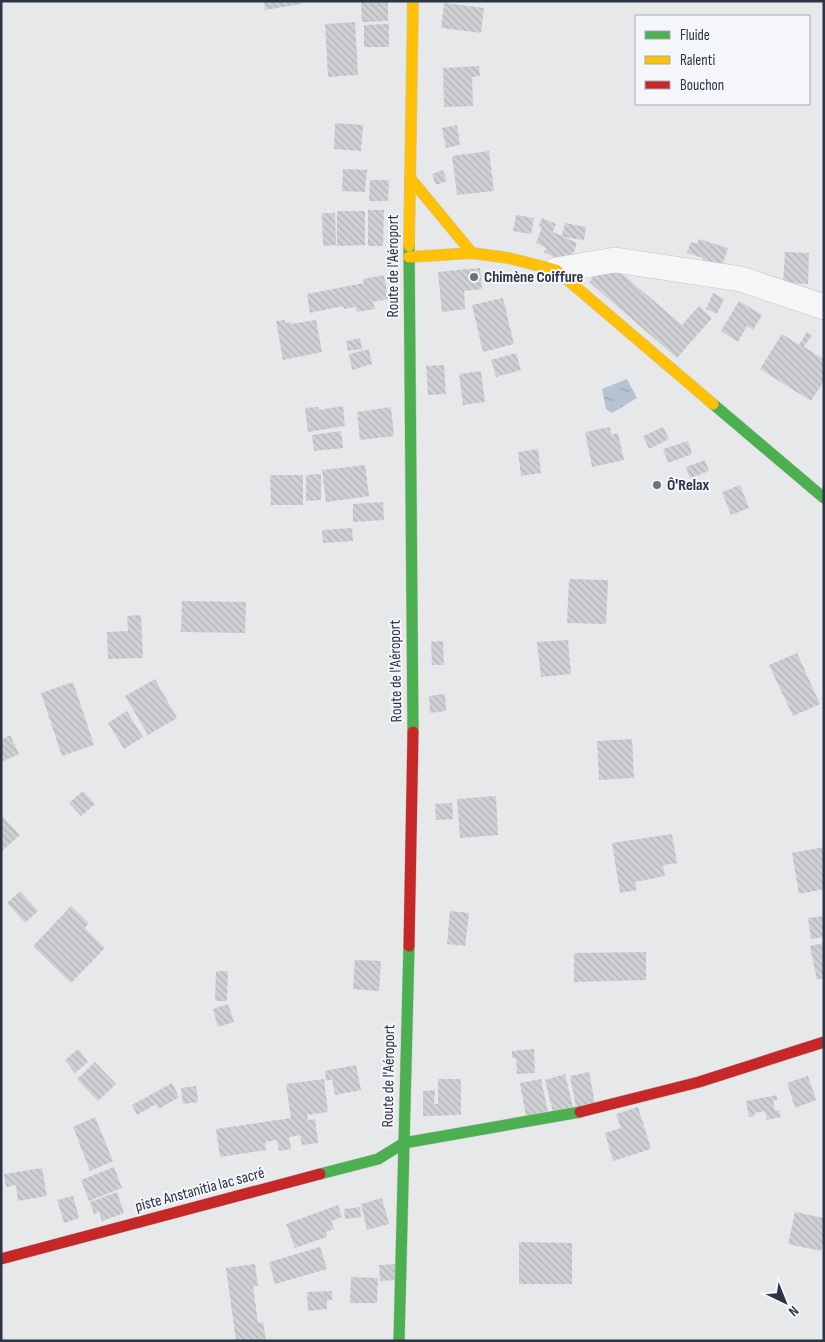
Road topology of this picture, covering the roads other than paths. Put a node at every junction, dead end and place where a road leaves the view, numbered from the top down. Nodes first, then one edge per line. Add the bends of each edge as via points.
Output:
1 (413, 1) edge
2 (410, 178) junction
3 (472, 253) junction
4 (409, 257) junction
5 (556, 270) junction
6 (824, 307) edge
7 (824, 498) edge
8 (824, 1042) edge
9 (404, 1143) junction
10 (1, 1259) edge
11 (400, 1341) edge

1 - 2 street, Route de l'Aéroport
2 - 3 street
2 - 4 street, Route de l'Aéroport
3 - 4 street
3 - 5 street
4 - 9 street, Route de l'Aéroport via 413,766
5 - 6 street via 615,260 741,279
5 - 7 street
8 - 9 street via 699,1082 598,1109
9 - 10 street, piste Anstanitia lac sacré via 378,1159
9 - 11 street, Route de l'Aéroport

